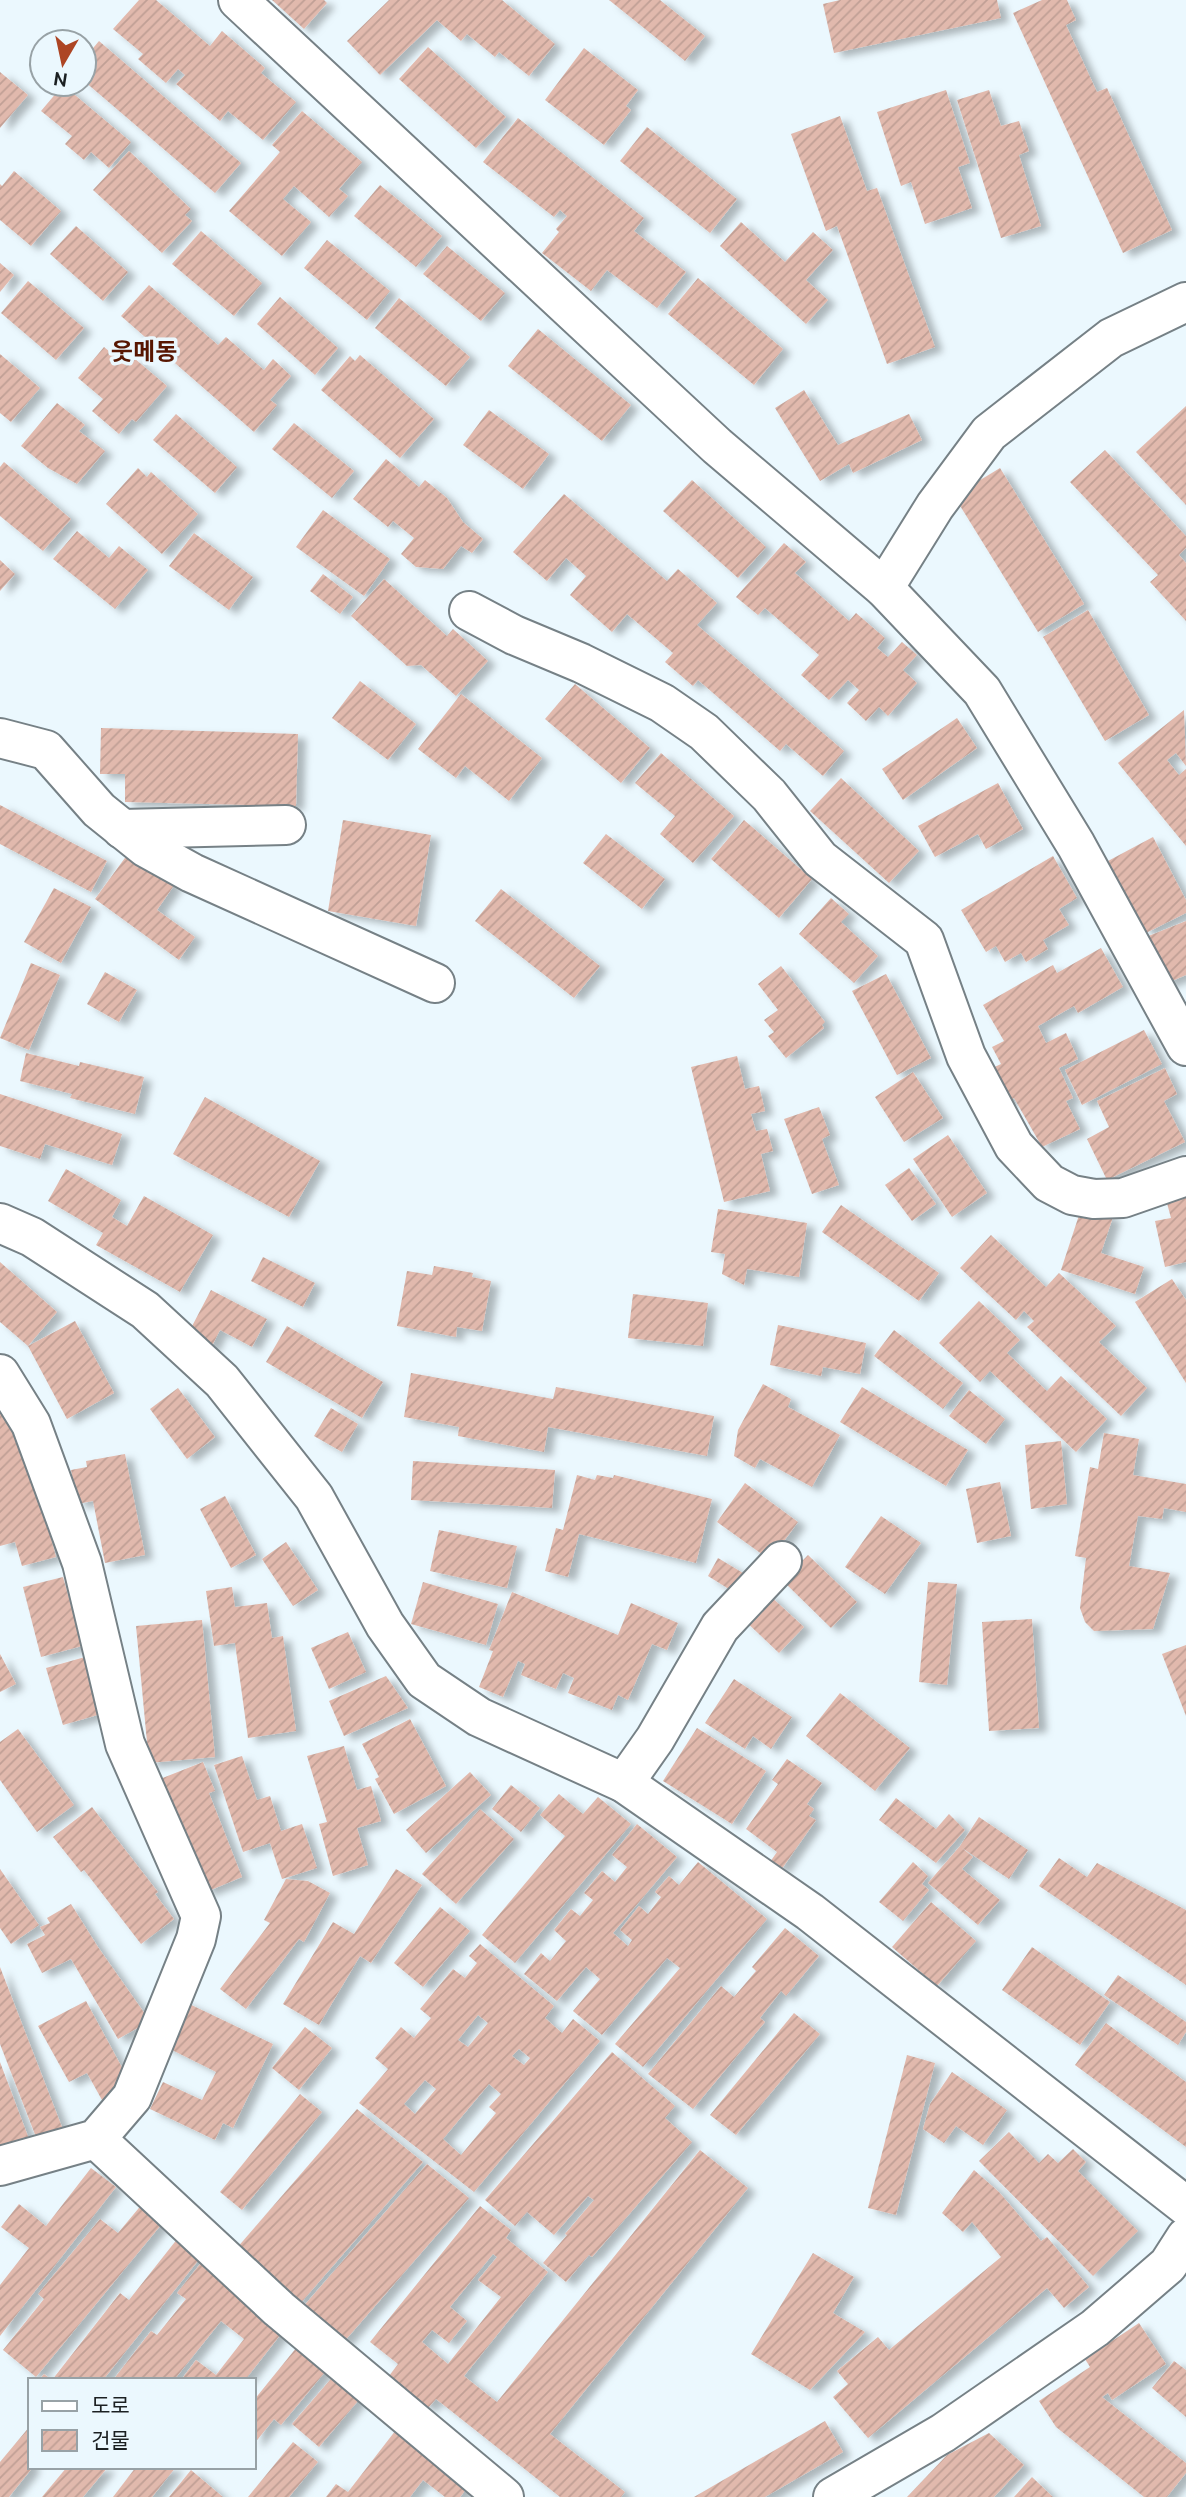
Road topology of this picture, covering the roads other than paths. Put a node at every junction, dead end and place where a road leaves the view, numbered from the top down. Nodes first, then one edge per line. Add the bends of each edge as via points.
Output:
1 (238, 0) edge
2 (1186, 302) edge
3 (884, 588) junction
4 (469, 611) dead end
5 (3, 739) edge
6 (286, 825) dead end
7 (122, 829) junction
8 (435, 983) dead end
9 (1186, 1046) edge
10 (1186, 1176) edge
11 (0, 1223) edge
12 (0, 1374) edge
13 (782, 1560) dead end
14 (624, 1783) junction
15 (96, 2139) junction
16 (0, 2166) edge
17 (1186, 2206) edge
18 (1180, 2261) edge
19 (504, 2497) edge
20 (833, 2497) edge

1 - 3 street via 717,446
2 - 3 street via 1111,338 989,433 935,506
3 - 9 street via 982,691 1076,845
4 - 10 street via 662,703 704,732 769,795 820,859 925,940 966,1056 1014,1146 1049,1183 1072,1195 1104,1199 1123,1198
5 - 7 street via 46,750
6 - 7 street
7 - 8 street via 145,848 192,873
11 - 14 street via 32,1237 145,1310 222,1381 314,1497 385,1625 424,1680 479,1717
12 - 15 street via 31,1424 82,1563 125,1744 201,1916 196,1939 132,2097
13 - 14 street via 720,1627
14 - 17 street via 810,1912
15 - 16 street
15 - 19 street via 279,2309
18 - 20 street via 1095,2328 943,2433

